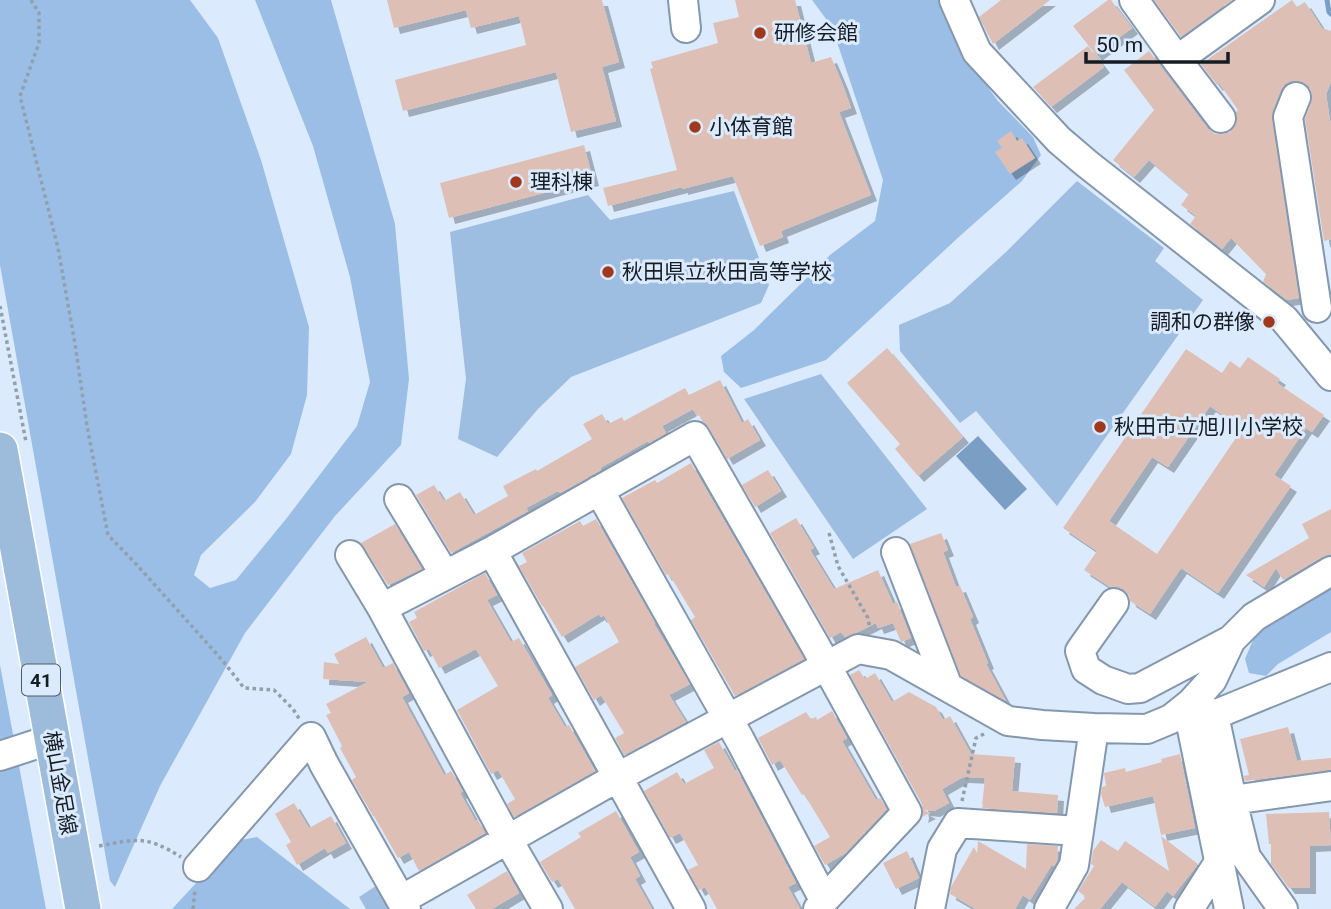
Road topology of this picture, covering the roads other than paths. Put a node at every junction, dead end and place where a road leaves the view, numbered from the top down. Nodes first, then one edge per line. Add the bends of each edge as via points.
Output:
1 (683, 0) edge
2 (1134, 0) edge
3 (1260, 0) edge
4 (963, 4) edge
5 (686, 29) dead end
6 (1177, 60) junction
7 (1296, 97) dead end
8 (1221, 118) dead end
9 (1324, 306) edge
10 (1284, 319) junction
11 (1331, 376) edge
12 (0, 450) edge
13 (599, 490) junction
14 (399, 499) dead end
15 (492, 551) junction
16 (896, 552) dead end
17 (350, 555) dead end
18 (1331, 571) edge
19 (445, 575) junction
20 (1114, 603) dead end
21 (382, 608) junction
22 (1231, 640) junction
23 (826, 665) junction
24 (1331, 667) edge
25 (948, 687) junction
26 (1202, 709) junction
27 (726, 718) junction
28 (1094, 728) junction
29 (52, 739) junction
30 (0, 756) edge
31 (618, 777) junction
32 (1331, 786) edge
33 (1232, 800) junction
34 (1078, 831) junction
35 (508, 840) junction
36 (1219, 862) junction
37 (198, 867) road end
38 (403, 904) edge
39 (821, 905) edge
40 (83, 909) edge
41 (548, 909) edge
42 (691, 909) edge
43 (930, 909) edge
44 (1048, 909) edge
45 (1189, 909) edge
46 (1229, 909) edge
47 (1283, 909) edge

1 - 5 street
2 - 6 street
3 - 6 street
4 - 10 street via 977,52 1059,140
6 - 8 street
7 - 9 street via 1288,117
9 - 10 street
10 - 11 street
12 - 29 main road, 横山金足線 / 41
13 - 15 street
13 - 23 street via 695,436
13 - 27 street
14 - 19 street
15 - 19 street
15 - 31 street
16 - 25 street
17 - 21 street
18 - 22 street via 1254,617
19 - 21 street
20 - 22 street via 1080,650 1086,669 1128,689 1140,688
21 - 35 street
22 - 26 street
23 - 25 street via 858,649 875,652 891,655
23 - 27 street
23 - 39 street via 907,812
24 - 26 street
25 - 28 street via 1007,721
26 - 28 street via 1147,729
26 - 33 street
26 - 36 street via 1192,729
27 - 31 street
27 - 39 street
28 - 34 street
29 - 30 street
29 - 40 main road, 横山金足線 / 41
31 - 35 street
31 - 42 street
32 - 33 street
33 - 47 street via 1246,857
34 - 43 street via 958,823 942,849
34 - 44 street via 1074,865
35 - 38 street
35 - 41 street
36 - 45 street
36 - 46 street
37 - 38 street via 311,737

